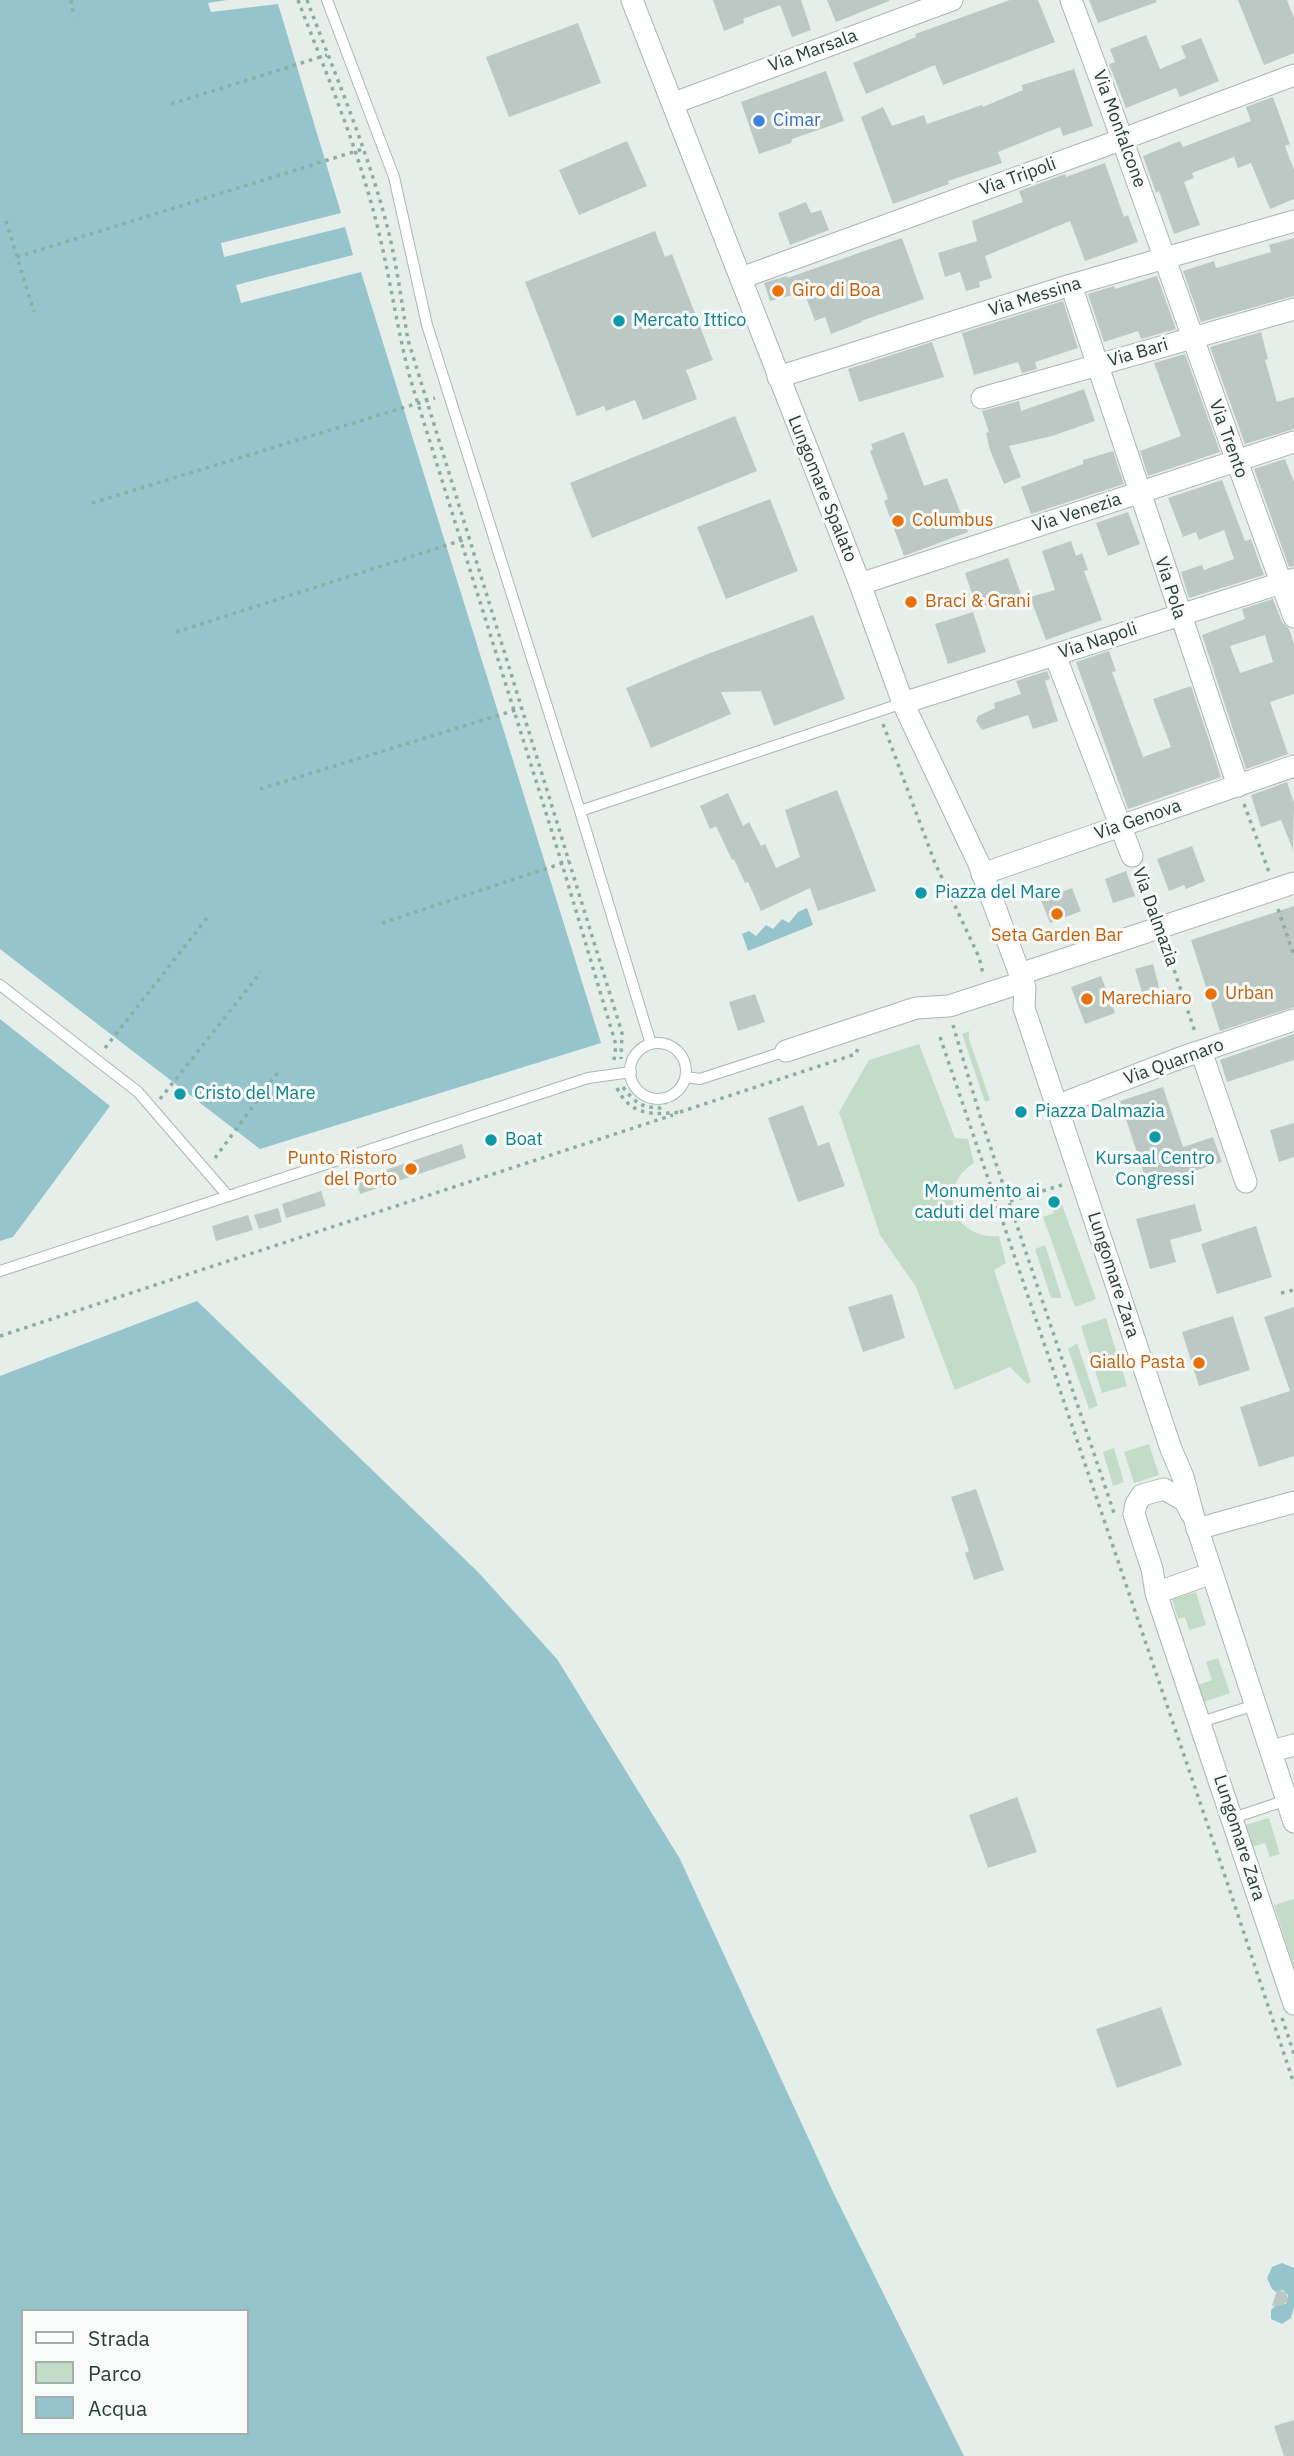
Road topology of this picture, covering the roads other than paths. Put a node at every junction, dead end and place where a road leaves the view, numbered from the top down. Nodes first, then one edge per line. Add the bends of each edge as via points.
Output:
1 (327, 0) edge
2 (632, 0) edge
3 (952, 0) edge
4 (1071, 0) edge
5 (1294, 75) edge
6 (674, 103) junction
7 (1123, 139) junction
8 (1294, 221) edge
9 (1166, 259) junction
10 (741, 278) junction
11 (1071, 285) junction
12 (1294, 309) edge
13 (1192, 337) junction
14 (1096, 364) junction
15 (778, 377) junction
16 (982, 398) dead end
17 (1294, 442) edge
18 (1236, 460) junction
19 (1138, 492) junction
20 (1288, 582) edge
21 (860, 584) junction
22 (1179, 615) junction
23 (1294, 617) edge
24 (1055, 655) junction
25 (903, 703) junction
26 (1294, 766) edge
27 (1238, 786) junction
28 (580, 811) junction
29 (1119, 826) junction
30 (1132, 856) road end
31 (982, 874) junction
32 (1282, 892) edge
33 (1021, 978) junction
34 (0, 985) edge
35 (1294, 1020) edge
36 (651, 1044) junction
37 (1201, 1051) junction
38 (786, 1052) joint
39 (622, 1073) junction
40 (685, 1077) junction
41 (1056, 1106) junction
42 (1246, 1182) dead end
43 (228, 1196) junction
44 (0, 1271) edge
45 (1171, 1449) junction
46 (1164, 1489) junction
47 (1294, 1502) edge
48 (1195, 1524) junction
49 (1212, 1573) junction
50 (1156, 1592) junction
51 (1255, 1706) junction
52 (1201, 1722) junction
53 (1294, 1745) edge
54 (1272, 1751) junction
55 (1287, 1800) junction
56 (1233, 1818) junction
57 (1294, 1822) edge
58 (1294, 2004) edge

1 - 28 lane via 394,177 427,325
2 - 6 street, Lungomare Spalato
3 - 6 street, Via Marsala
4 - 7 street, Via Monfalcone
5 - 7 street, Via Tripoli
6 - 10 street, Lungomare Spalato
7 - 9 street, Via Monfalcone
7 - 10 street, Via Tripoli
8 - 9 street, Via Messina
9 - 11 street, Via Messina
9 - 13 street, Via Trento
10 - 15 street, Lungomare Spalato
11 - 14 street, Via Pola
11 - 15 street, Via Messina
12 - 13 street, Via Bari
13 - 14 street, Via Bari
13 - 18 street, Via Trento
14 - 16 street, Via Bari
14 - 19 street, Via Pola
15 - 21 street, Lungomare Spalato
17 - 18 street, Via Venezia
18 - 19 street, Via Venezia
18 - 20 street, Via Trento
19 - 21 street, Via Venezia
19 - 22 street, Via Pola
20 - 22 street, Via Napoli
20 - 23 street, Via Trento
21 - 25 street, Lungomare Spalato
22 - 24 street, Via Napoli
22 - 27 street, Via Pola
24 - 25 street, Via Napoli
24 - 29 street, Via Dalmazia
25 - 28 lane
25 - 31 street, Lungomare Spalato
26 - 27 street, Via Genova
27 - 29 street, Via Genova
28 - 36 lane
29 - 30 street, Via Dalmazia
29 - 31 street, Via Genova
31 - 33 street, Lungomare Spalato
32 - 33 street via 1160,928
33 - 38 street via 953,1013 916,1008
33 - 41 street, Lungomare Zara via 1024,1008
34 - 43 lane via 138,1093
35 - 37 street, Via Quarnaro
36 - 39 lane via 636,1054
36 - 40 lane via 676,1049 685,1064
37 - 41 street, Via Quarnaro
37 - 42 street
38 - 40 lane via 699,1079
39 - 40 lane via 657,1099 674,1094
39 - 43 lane via 588,1078
41 - 45 street, Lungomare Zara
43 - 44 lane
45 - 46 street, Lungomare Zara via 1171,1473
45 - 48 street, Lungomare Zara
46 - 48 street, Lungomare Zara via 1185,1501
46 - 50 street, Lungomare Zara via 1142,1495 1134,1514
47 - 48 street
48 - 49 street, Lungomare Zara
49 - 50 street
49 - 51 street, Lungomare Zara
50 - 52 street, Lungomare Zara
51 - 52 lane
51 - 54 street, Lungomare Zara
52 - 56 street, Lungomare Zara
53 - 54 street
54 - 55 street, Lungomare Zara
55 - 56 lane
55 - 57 street, Lungomare Zara
56 - 58 street, Lungomare Zara

